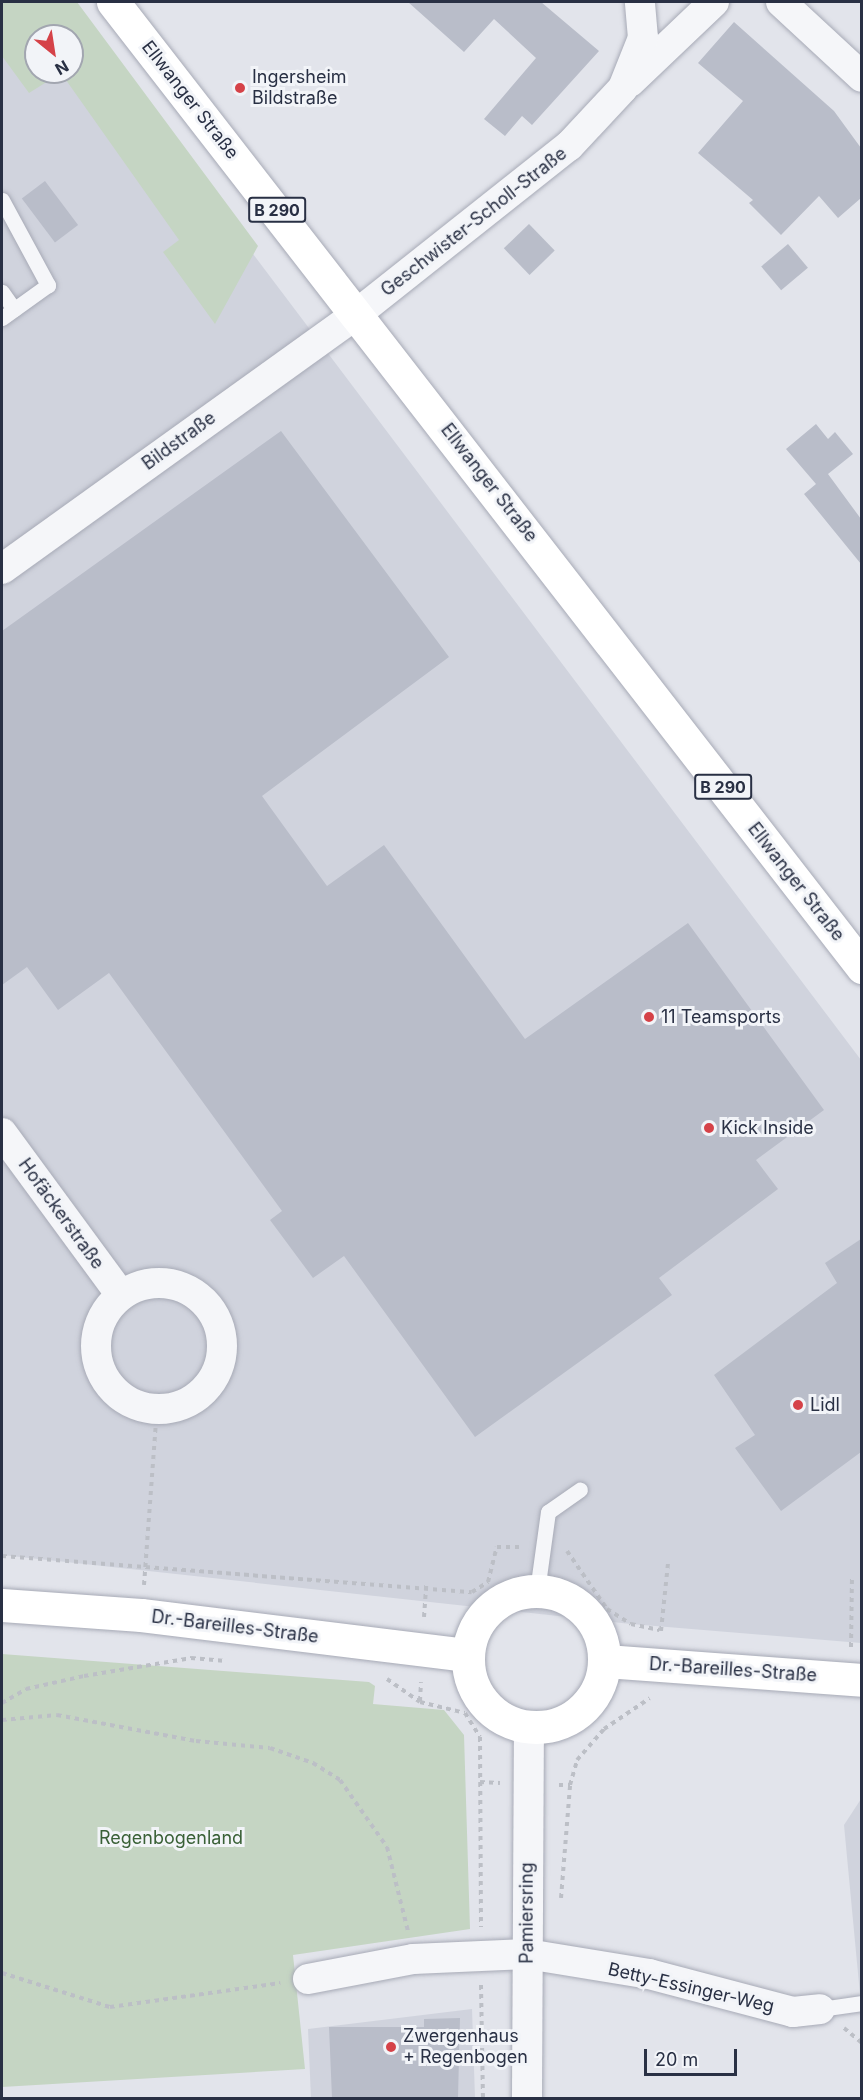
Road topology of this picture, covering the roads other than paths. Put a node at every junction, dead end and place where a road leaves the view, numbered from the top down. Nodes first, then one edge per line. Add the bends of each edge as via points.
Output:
1 (113, 2) edge
2 (640, 2) edge
3 (714, 2) edge
4 (781, 2) edge
5 (861, 76) edge
6 (623, 88) junction
7 (2, 200) edge
8 (2, 292) edge
9 (357, 313) junction
10 (8, 314) edge
11 (2, 568) edge
12 (861, 967) edge
13 (2, 1133) edge
14 (121, 1295) junction
15 (580, 1490) dead end
16 (537, 1591) junction
17 (2, 1605) edge
18 (468, 1655) junction
19 (605, 1661) junction
20 (861, 1680) edge
21 (529, 1727) junction
22 (527, 1954) junction
23 (308, 1979) road end
24 (861, 2003) edge
25 (820, 2009) joint
26 (527, 2098) edge

1 - 9 main road, Ellwanger Straße / B 290
2 - 6 street, Geschwister-Scholl-Straße via 643,38
3 - 6 street
4 - 5 street
6 - 9 street, Geschwister-Scholl-Straße via 561,153
7 - 10 lane via 48,285
8 - 10 lane
9 - 11 street, Bildstraße
9 - 12 main road, Ellwanger Straße / B 290
13 - 14 street, Hofäckerstraße
14 - 14 street via 139,1285 179,1285 197,1294 220,1327 224,1347 210,1385 195,1399 157,1410 120,1396 98,1365 98,1326
15 - 16 lane via 548,1512
16 - 18 main road via 498,1602 482,1617
16 - 19 main road via 577,1604 602,1640
17 - 18 main road, Dr.-Bareilles-Straße via 141,1615
18 - 21 main road via 478,1695 508,1722
19 - 20 main road, Dr.-Bareilles-Straße
19 - 21 main road via 589,1702 551,1726
21 - 22 street, Pamiersring
22 - 23 street, Betty-Essinger-Weg via 481,1952 413,1959
22 - 25 street, Betty-Essinger-Weg via 650,1974 793,2012
22 - 26 street, Pamiersring
24 - 25 lane

